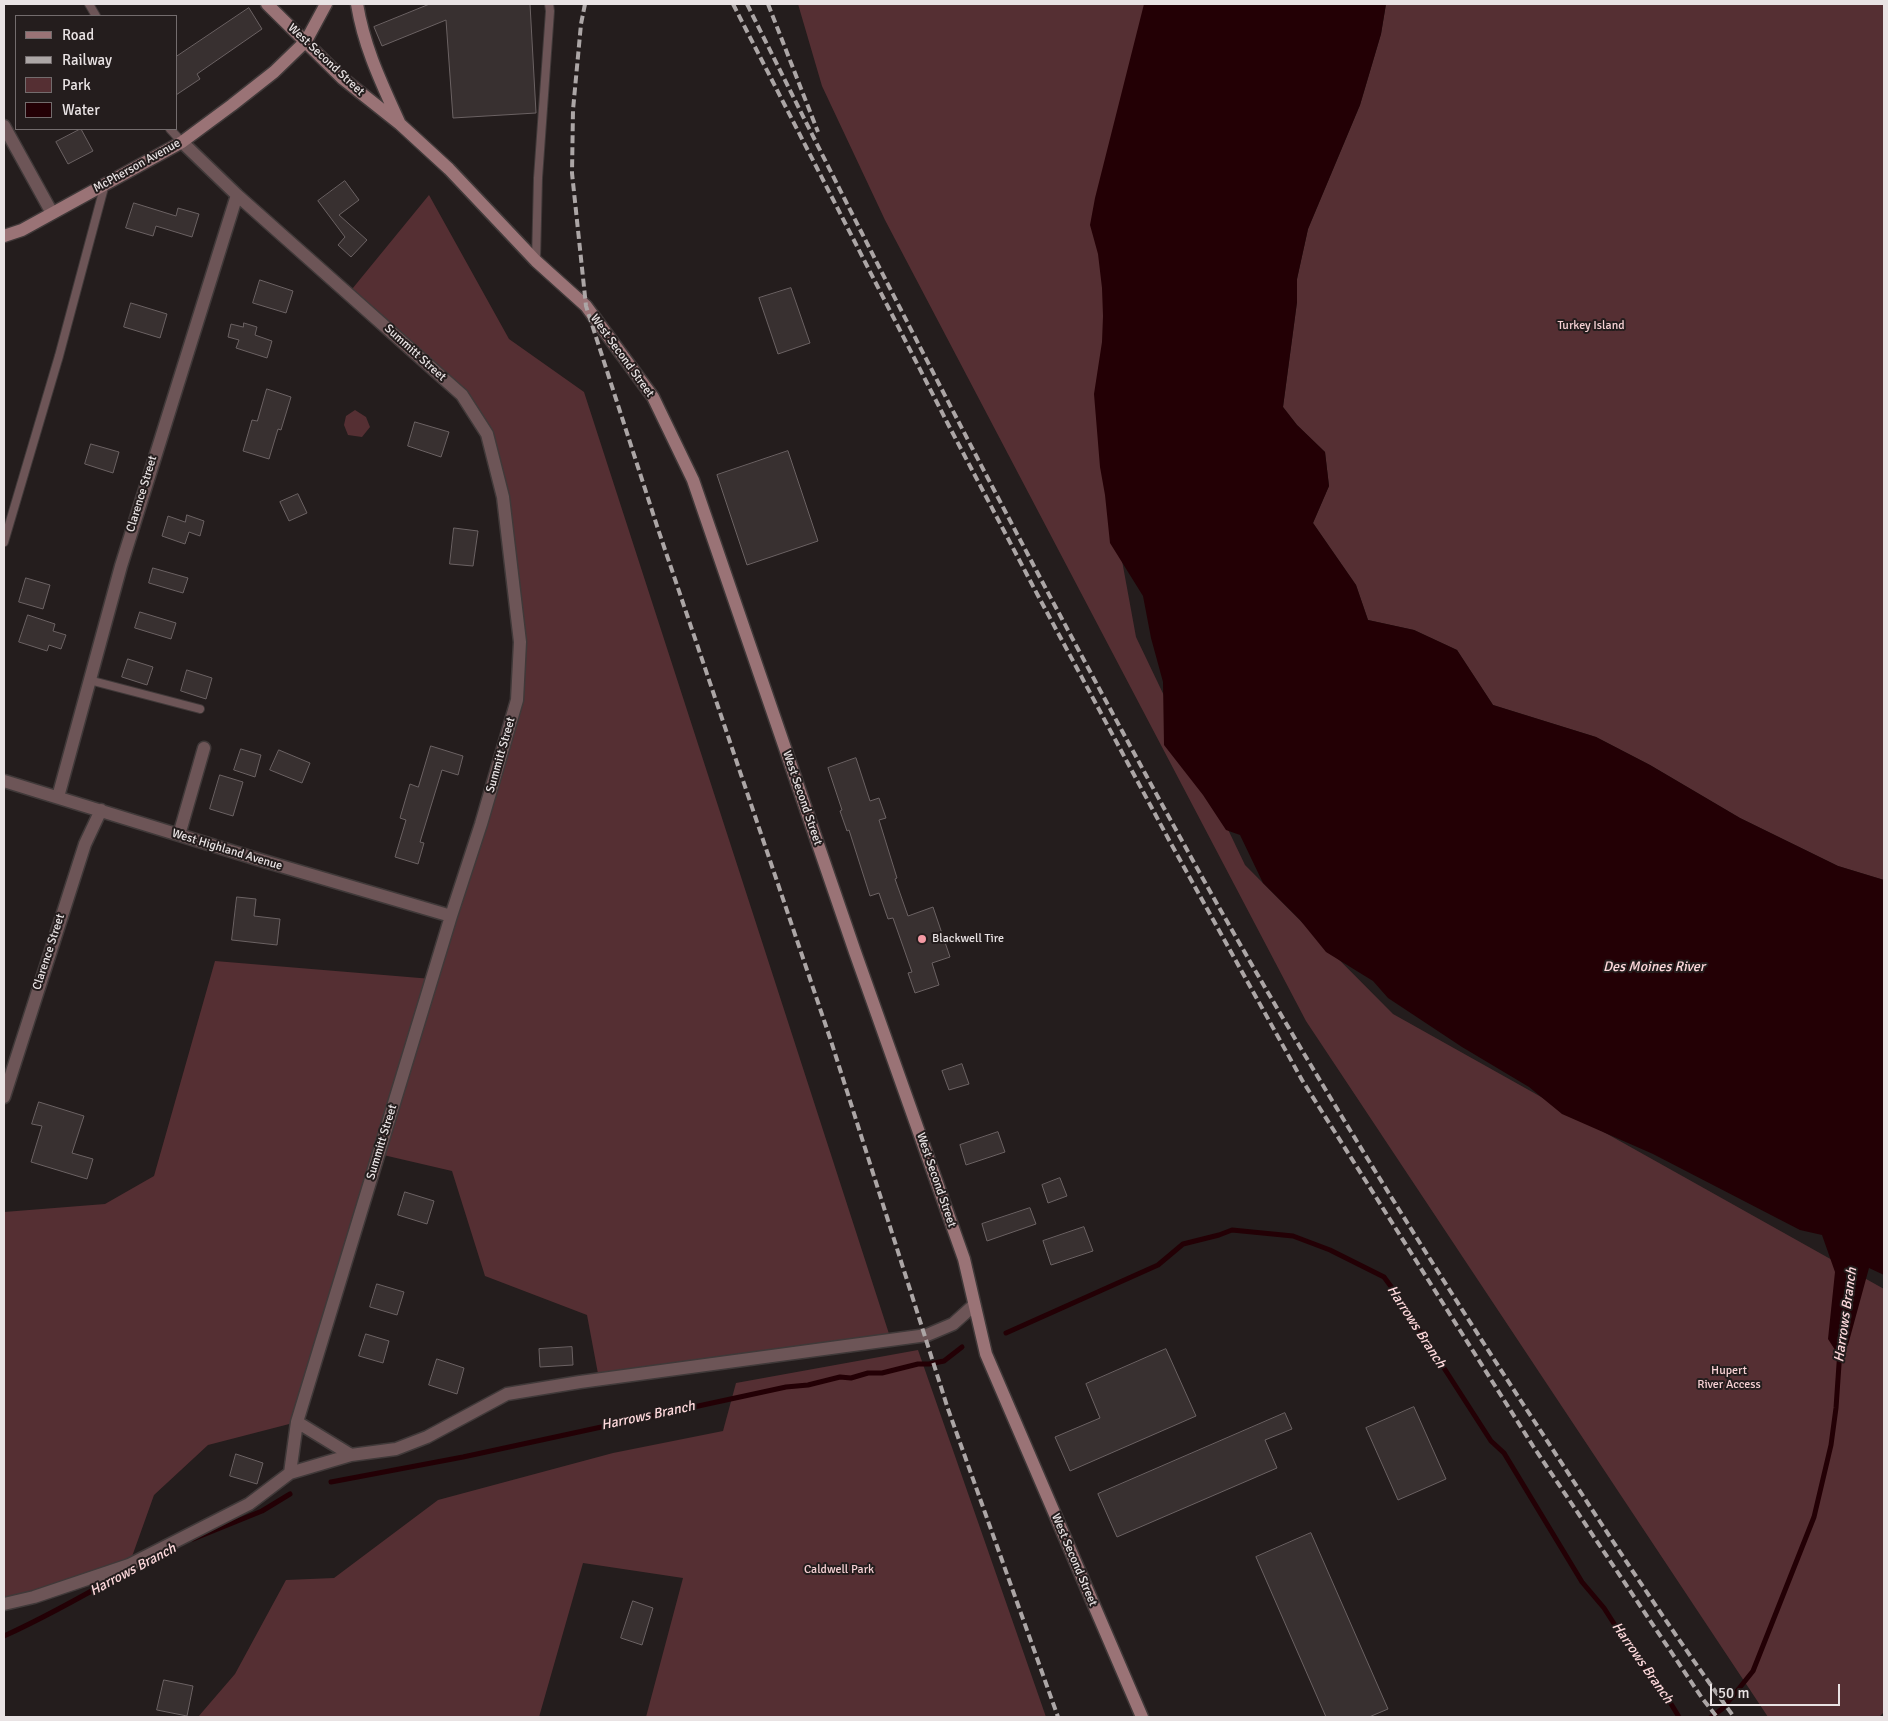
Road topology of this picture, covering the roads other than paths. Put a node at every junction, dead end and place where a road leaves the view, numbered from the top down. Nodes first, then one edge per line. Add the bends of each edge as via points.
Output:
1 (89, 4) edge
2 (267, 4) edge
3 (326, 4) edge
4 (357, 4) edge
5 (550, 4) edge
6 (95, 15) edge
7 (306, 42) junction
8 (400, 124) junction
9 (4, 126) edge
10 (171, 130) edge
11 (182, 142) junction
12 (105, 184) junction
13 (236, 195) junction
14 (52, 213) junction
15 (4, 236) edge
16 (536, 261) junction
17 (4, 542) edge
18 (90, 680) junction
19 (200, 708) dead end
20 (204, 748) dead end
21 (4, 781) edge
22 (58, 797) junction
23 (100, 810) junction
24 (179, 835) junction
25 (451, 916) junction
26 (4, 1097) edge
27 (974, 1305) junction
28 (297, 1422) junction
29 (351, 1454) junction
30 (290, 1473) junction
31 (4, 1604) edge
32 (1142, 1717) edge

1 - 6 lane
2 - 7 main road, West Second Street
3 - 7 main road, McPherson Avenue
4 - 8 main road via 372,64
5 - 16 lane via 538,178
7 - 8 main road, West Second Street via 342,78
7 - 11 main road, McPherson Avenue via 274,72
8 - 16 main road, West Second Street via 449,169
9 - 14 street
10 - 11 lane
11 - 12 main road, McPherson Avenue
11 - 13 street, Summitt Street
12 - 14 main road, McPherson Avenue
12 - 17 lane
13 - 18 street, Clarence Street via 123,557
13 - 25 street, Summitt Street via 462,395 487,434 503,497 514,579 520,642 517,700 482,824
14 - 15 main road, McPherson Avenue
16 - 27 main road, West Second Street via 586,306 652,397 693,480 964,1259
18 - 19 lane
18 - 22 street, Clarence Street
20 - 24 street
21 - 22 street, West Highland Avenue
22 - 23 street, West Highland Avenue
23 - 24 street, West Highland Avenue
23 - 26 street, Clarence Street via 85,844
24 - 25 street, West Highland Avenue
25 - 28 street, Summitt Street
27 - 29 street via 953,1324 927,1335 507,1394 427,1437 396,1449
27 - 32 main road, West Second Street via 986,1354
28 - 29 street
28 - 30 street, Summitt Street
29 - 30 street
30 - 31 street via 250,1504 129,1565

